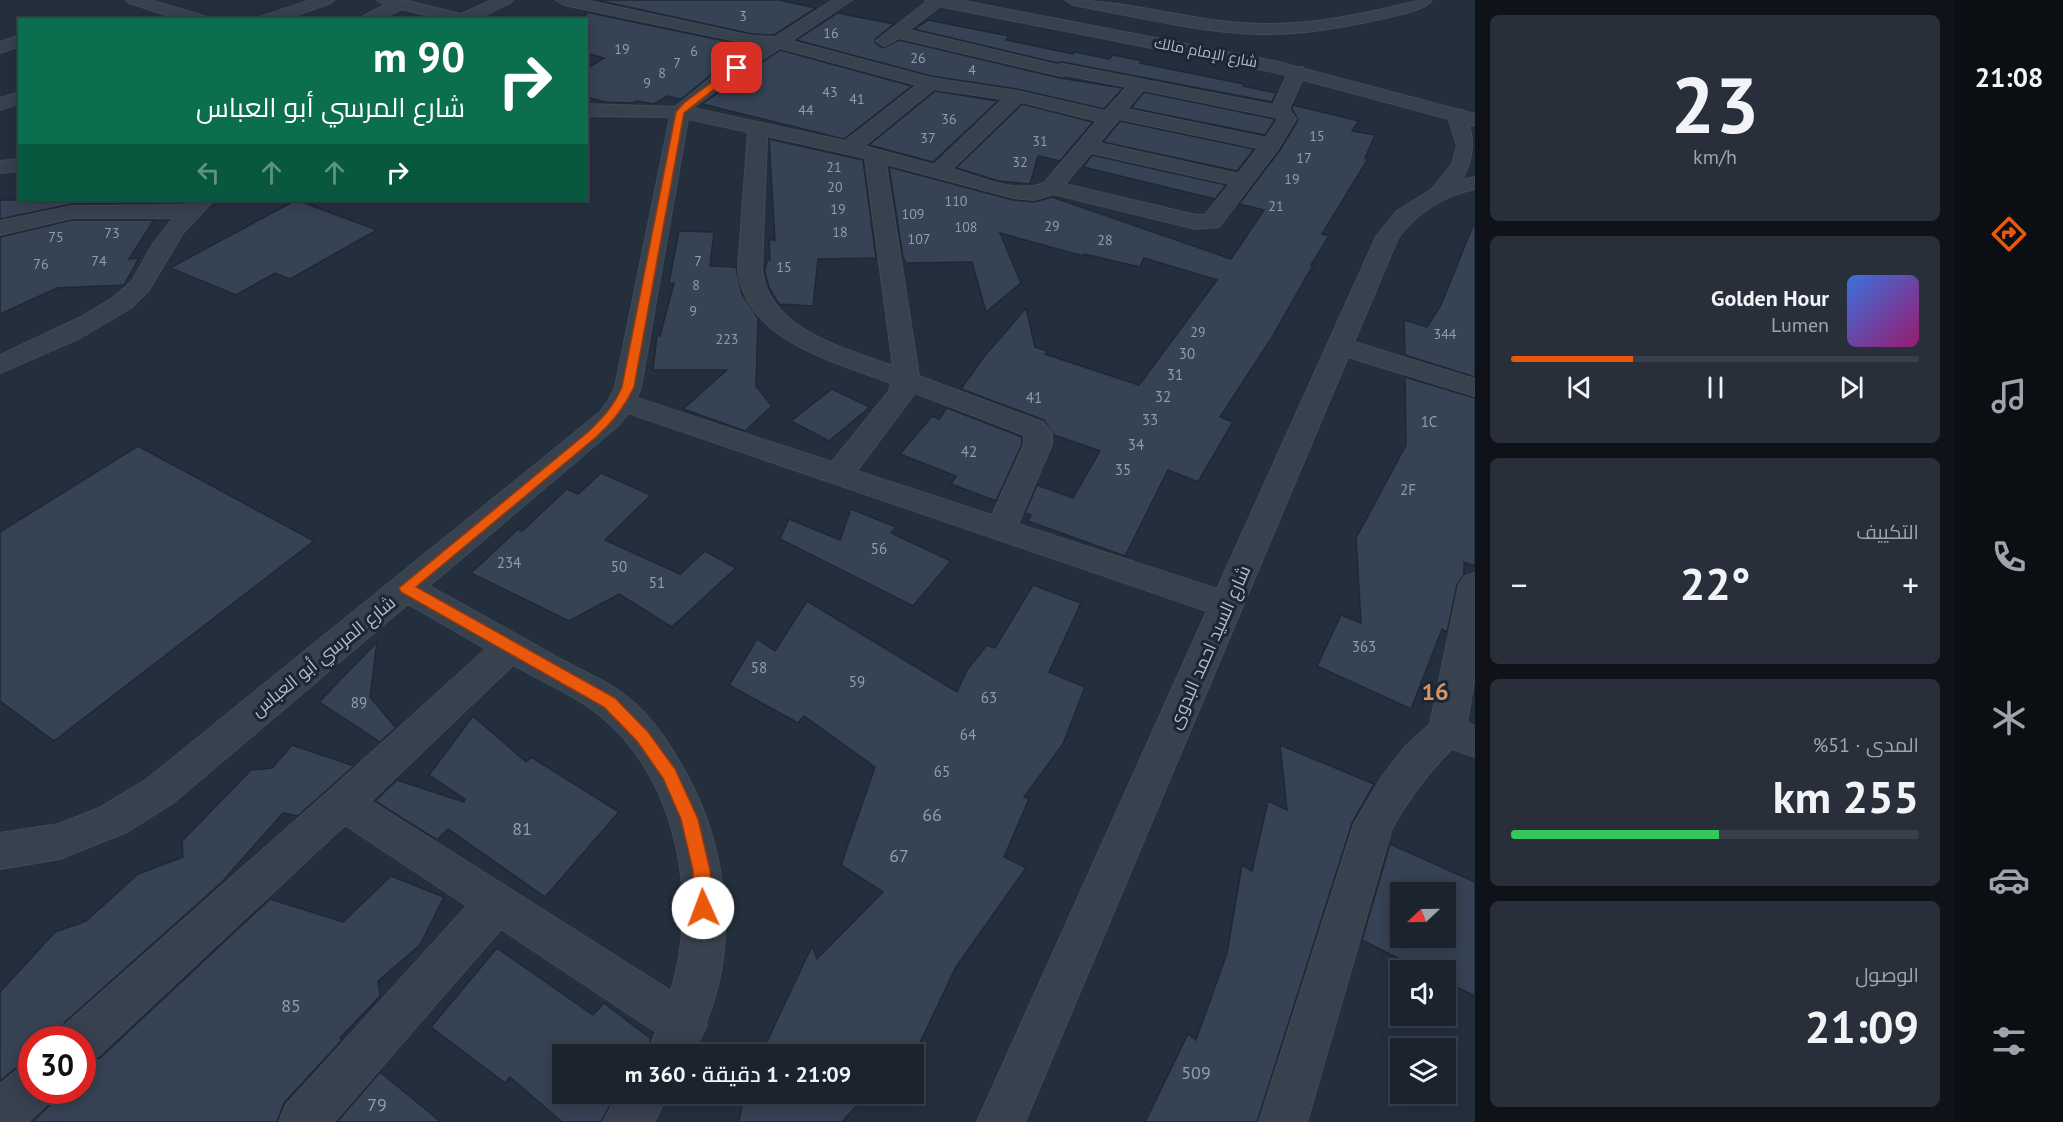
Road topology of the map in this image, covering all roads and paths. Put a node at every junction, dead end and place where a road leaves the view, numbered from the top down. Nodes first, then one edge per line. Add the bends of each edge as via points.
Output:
1 (134, 0) edge
2 (268, 0) edge
3 (326, 0) edge
4 (505, 0) edge
5 (564, 0) edge
6 (844, 0) edge
7 (936, 0) edge
8 (1000, 0) edge
9 (1073, 0) edge
10 (1424, 0) edge
11 (393, 2) edge
12 (301, 9) junction
13 (194, 18) edge
14 (272, 18) edge
15 (367, 18) edge
16 (457, 18) edge
17 (463, 18) edge
18 (895, 32) junction
19 (18, 41) edge
20 (777, 42) junction
21 (0, 48) edge
22 (858, 62) junction
23 (1297, 71) junction
24 (930, 83) junction
25 (1138, 85) junction
26 (1017, 96) junction
27 (18, 98) edge
28 (1475, 103) edge
29 (0, 104) edge
30 (588, 110) edge
31 (680, 112) junction
32 (1279, 112) junction
33 (1456, 114) junction
34 (1112, 115) junction
35 (1475, 120) edge
36 (758, 128) junction
37 (1271, 145) junction
38 (1086, 146) junction
39 (849, 148) junction
40 (875, 156) junction
41 (18, 165) edge
42 (0, 167) edge
43 (938, 172) junction
44 (1244, 181) junction
45 (1475, 183) edge
46 (1052, 187) junction
47 (1441, 191) junction
48 (196, 205) edge
49 (0, 228) edge
50 (1340, 346) junction
51 (0, 365) edge
52 (907, 380) junction
53 (1475, 388) edge
54 (621, 402) junction
55 (838, 475) junction
56 (1001, 529) junction
57 (1475, 585) edge
58 (406, 588) junction
59 (1227, 605) junction
60 (510, 647) junction
61 (1461, 736) edge
62 (343, 803) junction
63 (0, 851) edge
64 (497, 903) junction
65 (96, 1027) edge
66 (677, 1040) edge
67 (18, 1099) edge
68 (639, 1104) edge
69 (0, 1115) edge
70 (8, 1122) edge
71 (303, 1122) edge
72 (627, 1122) edge
73 (1001, 1122) edge
74 (1283, 1122) edge

1 - 13 street
2 - 12 street
3 - 12 street
4 - 17 street
5 - 20 street via 752,41
6 - 20 street
7 - 18 street
7 - 23 street, شارع الإمام مالك
8 - 28 street, شارع الإمام مالك via 1258,48
9 - 10 street via 1202,24 1260,29 1363,18 1408,8
11 - 15 street
11 - 16 street
12 - 14 street
18 - 22 street
18 - 25 street
19 - 21 street
20 - 22 street
20 - 31 street via 723,77
22 - 24 street
23 - 32 street
23 - 33 street, شارع الإمام مالك
24 - 26 street
24 - 39 street
25 - 32 street
25 - 34 street
26 - 34 street
26 - 43 street
27 - 29 street
30 - 31 street
31 - 36 street
31 - 54 street, شارع المرسي أبو العباس via 628,387
32 - 37 street via 1287,119
33 - 35 street, شارع الإمام مالك
33 - 47 street, شارع السيد احمد البدوى via 1464,130 1465,162
34 - 37 street
34 - 38 street
36 - 39 street
36 - 52 street via 750,268 751,281 765,309 795,335 816,346
37 - 44 street
38 - 44 street
38 - 46 street
39 - 40 street
40 - 43 street
40 - 52 street
41 - 42 street
43 - 46 street via 1024,194
44 - 46 street via 1207,223
45 - 47 street, شارع السيد احمد البدوى
47 - 50 street, شارع السيد احمد البدوى via 1409,211 1387,237
48 - 49 street via 72,212
48 - 51 street via 163,245 135,292 96,318
50 - 53 street
50 - 59 street, شارع السيد احمد البدوى
52 - 55 street via 902,392
52 - 56 street via 1026,424 1038,433 1038,444
54 - 55 street
54 - 58 street, شارع المرسي أبو العباس via 591,435
55 - 56 street
56 - 59 street
57 - 61 street
58 - 60 street
58 - 63 street, شارع المرسي أبو العباس via 160,790 113,820 60,841
59 - 73 street, شارع السيد احمد البدوى
60 - 62 street
60 - 66 street via 610,703 643,736 669,774 689,819 702,870 704,927 696,987
61 - 74 street via 1418,758 1374,824
62 - 64 street
62 - 65 street
64 - 66 street
64 - 71 street
67 - 69 street
68 - 72 street
69 - 70 street

